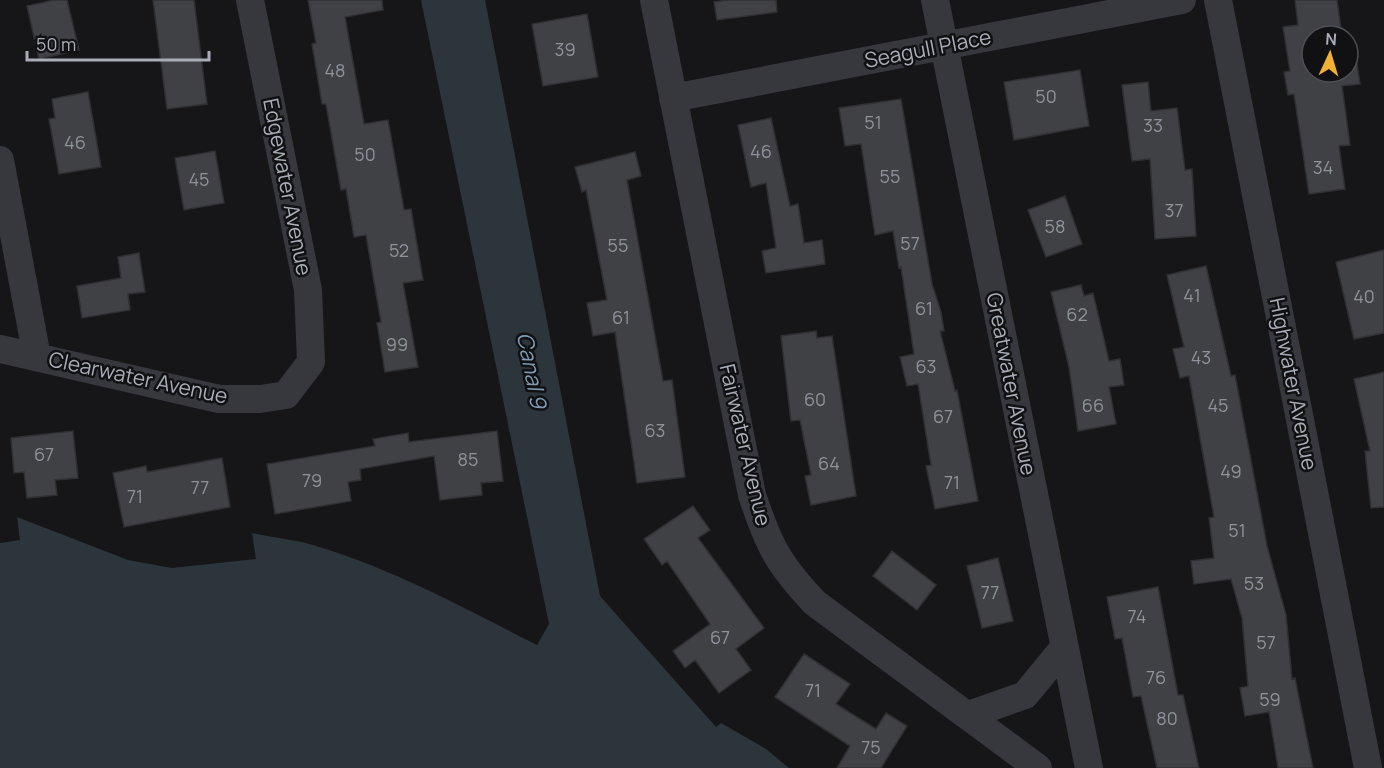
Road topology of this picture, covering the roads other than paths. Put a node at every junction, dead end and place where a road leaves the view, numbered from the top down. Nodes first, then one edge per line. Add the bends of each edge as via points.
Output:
1 (250, 0) edge
2 (654, 0) edge
3 (935, 0) edge
4 (1182, 0) edge
5 (1218, 0) edge
6 (944, 46) junction
7 (674, 98) junction
8 (0, 160) edge
9 (0, 349) edge
10 (37, 357) junction
11 (302, 374) joint
12 (1063, 649) junction
13 (969, 715) junction
14 (1038, 768) edge
15 (1089, 768) edge
16 (1368, 768) edge

1 - 11 street, Edgewater Avenue via 308,290 311,362
2 - 7 street, Fairwater Avenue
3 - 6 street, Greatwater Avenue
4 - 6 street, Seagull Place
5 - 16 street, Highwater Avenue
6 - 7 street, Seagull Place
6 - 12 street, Greatwater Avenue
7 - 13 street, Fairwater Avenue via 752,495 768,543 788,574 815,603
8 - 10 street
9 - 10 street, Clearwater Avenue
10 - 11 street, Clearwater Avenue via 219,399 285,395
12 - 13 street via 1025,695
12 - 15 street, Greatwater Avenue
13 - 14 street, Fairwater Avenue

